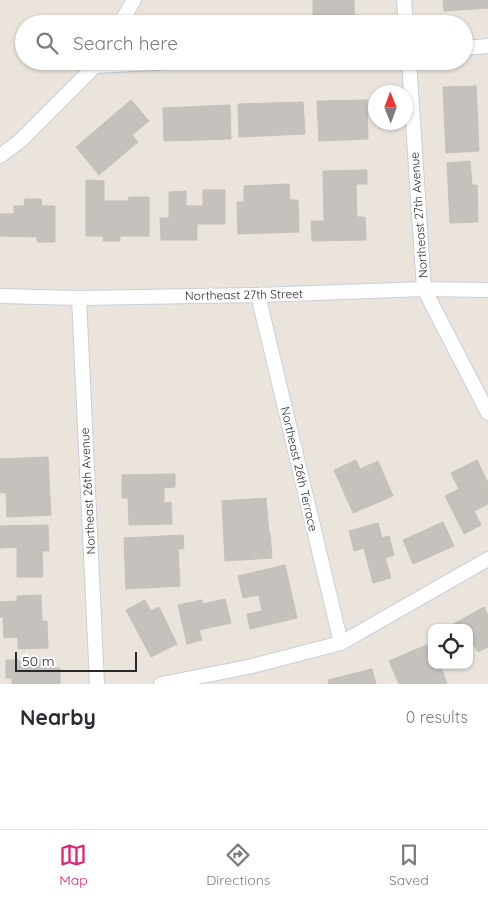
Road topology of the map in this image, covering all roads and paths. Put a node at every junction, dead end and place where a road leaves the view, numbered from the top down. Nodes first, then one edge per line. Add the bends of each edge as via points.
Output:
1 (134, 0) edge
2 (404, 0) edge
3 (125, 15) edge
4 (405, 15) edge
5 (488, 46) edge
6 (473, 47) edge
7 (90, 70) edge
8 (409, 70) edge
9 (0, 156) edge
10 (424, 289) junction
11 (488, 290) edge
12 (258, 295) junction
13 (0, 296) edge
14 (79, 298) junction
15 (488, 413) edge
16 (488, 559) edge
17 (341, 643) junction
18 (97, 684) edge
19 (161, 684) edge

1 - 3 street
2 - 4 street
5 - 6 street
7 - 9 street via 20,141
8 - 10 street, Northeast 27th Avenue
10 - 11 street, Northeast 27th Street
10 - 12 street, Northeast 27th Street
10 - 15 street, Northeast 27th Avenue
12 - 14 street, Northeast 27th Street
12 - 17 street, Northeast 26th Terrace
13 - 14 street, Northeast 27th Street
14 - 18 street, Northeast 26th Avenue
16 - 17 street
17 - 19 street via 248,667

